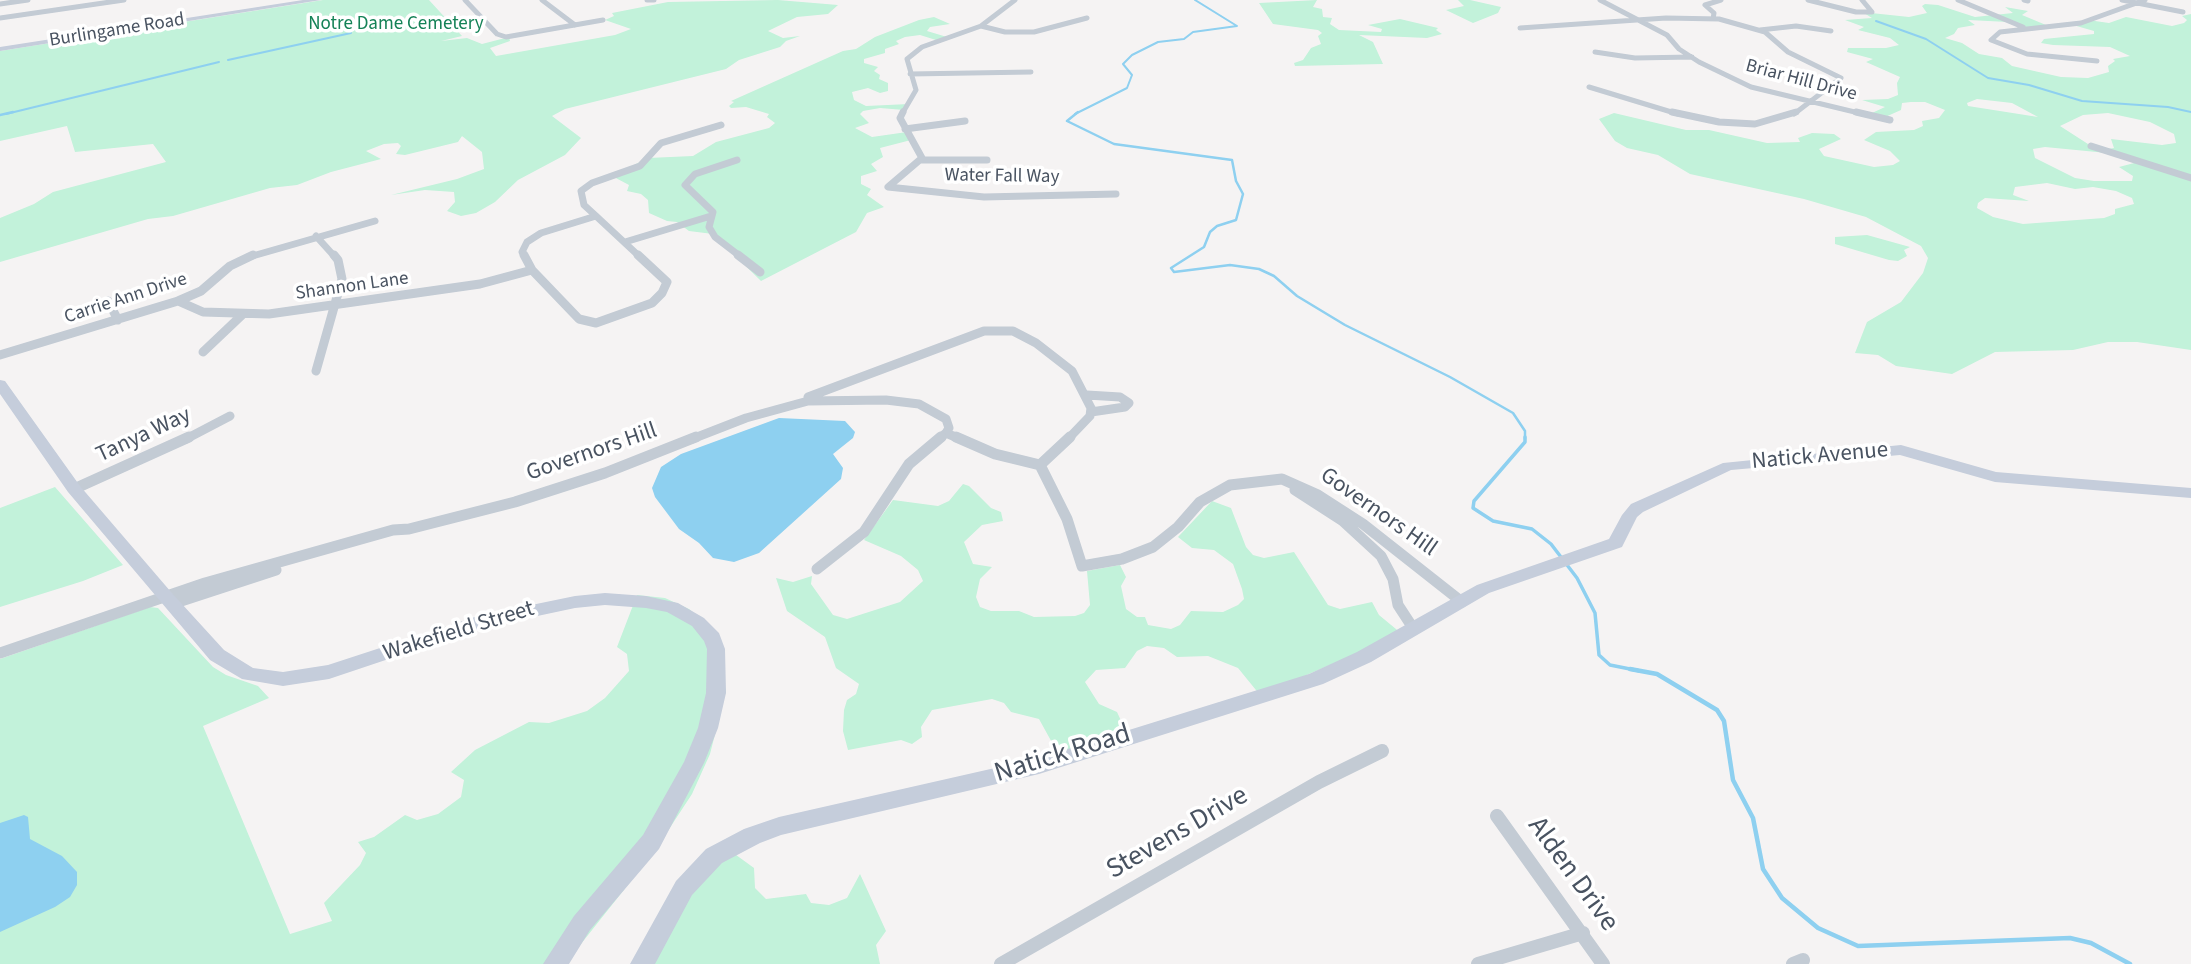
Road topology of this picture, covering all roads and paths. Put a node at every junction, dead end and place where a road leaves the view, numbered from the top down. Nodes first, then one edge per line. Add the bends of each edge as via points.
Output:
1 (28, 0) edge
2 (124, 0) edge
3 (317, 0) edge
4 (464, 0) edge
5 (542, 0) edge
6 (647, 0) edge
7 (654, 0) edge
8 (1015, 0) edge
9 (1600, 0) edge
10 (1721, 0) edge
11 (1808, 0) edge
12 (1862, 0) edge
13 (1958, 0) edge
14 (2122, 0) edge
15 (2142, 2) edge
16 (0, 4) edge
17 (2183, 12) dead end
18 (0, 18) edge
19 (1087, 18) dead end
20 (1713, 19) junction
21 (603, 20) dead end
22 (1636, 20) junction
23 (575, 25) junction
24 (981, 26) junction
25 (1520, 28) dead end
26 (2029, 29) junction
27 (1760, 30) junction
28 (1830, 31) dead end
29 (0, 49) edge
30 (1595, 52) dead end
31 (1692, 57) junction
32 (2097, 61) dead end
33 (1031, 72) dead end
34 (910, 74) junction
35 (1589, 87) dead end
36 (1811, 102) junction
37 (1890, 120) dead end
38 (965, 121) dead end
39 (721, 125) dead end
40 (905, 129) junction
41 (2091, 146) dead end
42 (737, 160) dead end
43 (921, 160) junction
44 (987, 160) dead end
45 (2191, 178) edge
46 (1116, 194) dead end
47 (596, 216) junction
48 (711, 216) junction
49 (375, 221) dead end
50 (709, 227) junction
51 (672, 229) junction
52 (316, 236) junction
53 (625, 242) junction
54 (532, 270) junction
55 (760, 272) dead end
56 (108, 301) dead end
57 (178, 301) junction
58 (332, 306) junction
59 (242, 315) junction
60 (118, 320) junction
61 (203, 352) dead end
62 (0, 355) edge
63 (316, 371) dead end
64 (0, 384) edge
65 (1087, 395) junction
66 (786, 405) junction
67 (1091, 412) junction
68 (230, 416) dead end
69 (946, 433) junction
70 (1041, 466) junction
71 (1262, 480) junction
72 (74, 489) junction
73 (2191, 493) edge
74 (817, 569) dead end
75 (1522, 574) joint
76 (168, 600) junction
77 (1462, 602) junction
78 (1413, 628) junction
79 (0, 653) edge
80 (1382, 751) dead end
81 (1497, 816) dead end
82 (1583, 933) junction
83 (555, 964) edge
84 (642, 964) edge
85 (1001, 964) edge
86 (1478, 964) edge
87 (1603, 964) edge

1 - 16 street
2 - 18 street
3 - 29 street, Burlingame Road
4 - 23 street via 497,34 509,37
5 - 23 street
6 - 7 street
8 - 24 street
9 - 22 street, Briar Hill Drive
10 - 20 street via 1706,5 1714,13
11 - 12 street via 1860,13 1872,11
13 - 26 street
14 - 15 street
15 - 17 street
15 - 26 street via 2081,23
19 - 24 street via 1034,32
20 - 22 street
20 - 27 street
21 - 23 street
22 - 25 street
22 - 31 street, Briar Hill Drive via 1670,37
24 - 34 street via 920,48 907,61
26 - 32 street via 2000,32 1991,40 2037,56
27 - 28 street via 1800,26
27 - 36 street via 1788,52 1841,78
30 - 31 street via 1635,58
31 - 36 street, Briar Hill Drive via 1751,87
33 - 34 street
34 - 40 street via 916,88 900,116
35 - 36 street via 1650,107 1735,124 1779,120
36 - 37 street, Briar Hill Drive
38 - 40 street
39 - 47 street via 661,143 639,166 581,191 580,198
40 - 43 street
41 - 45 street
42 - 48 street via 685,181 710,208
43 - 44 street
43 - 46 street, Water Fall Way via 888,187 984,197
47 - 53 street
47 - 54 street via 527,242 522,252
48 - 50 street
48 - 51 street
49 - 52 street, Carrie Ann Drive
50 - 51 street
50 - 55 street via 715,237
51 - 53 street
52 - 57 street, Carrie Ann Drive via 249,256
52 - 58 street via 340,264 342,279
53 - 54 street via 667,282 652,303 614,318 596,323 579,319
54 - 58 street, Shannon Lane via 480,284
56 - 60 street
57 - 59 street, Shannon Lane via 195,311
57 - 60 street, Carrie Ann Drive
58 - 59 street, Shannon Lane
58 - 63 street
59 - 61 street
60 - 62 street, Carrie Ann Drive
64 - 72 street, Wakefield Street
65 - 66 street, Governors Hill via 1072,371 1035,343 1000,329
65 - 67 street, Governors Hill
65 - 67 street via 1120,397 1129,403 1125,408
66 - 69 street, Governors Hill via 826,399 910,402 943,415 949,422
66 - 76 street, Governors Hill via 586,480
67 - 70 street
68 - 72 street, Tanya Way via 160,453
69 - 70 street via 988,452
69 - 74 street via 909,464 864,532
70 - 71 street, Governors Hill via 1067,519 1082,566 1144,552 1168,536 1205,499 1230,485
71 - 77 street, Governors Hill via 1287,480 1318,495 1397,549
71 - 78 street, Governors Hill via 1298,492 1371,545 1387,566 1398,605
72 - 76 street, Wakefield Street
73 - 75 street, Natick Avenue via 1995,477 1901,450 1733,465 1637,508 1616,543
75 - 77 street, Natick Road
76 - 79 street, Governors Hill
76 - 83 street, Wakefield Street via 223,660 240,671 271,678 329,672 478,622 575,602 646,602 672,607 698,622 716,649 716,694 694,763 651,842 582,923
77 - 78 street, Natick Road
78 - 84 street, Natick Road via 1316,679 1039,766 752,836 714,856 684,888
80 - 85 street, Stevens Drive via 1319,782
81 - 82 street, Alden Drive
82 - 86 street
82 - 87 street, Alden Drive

